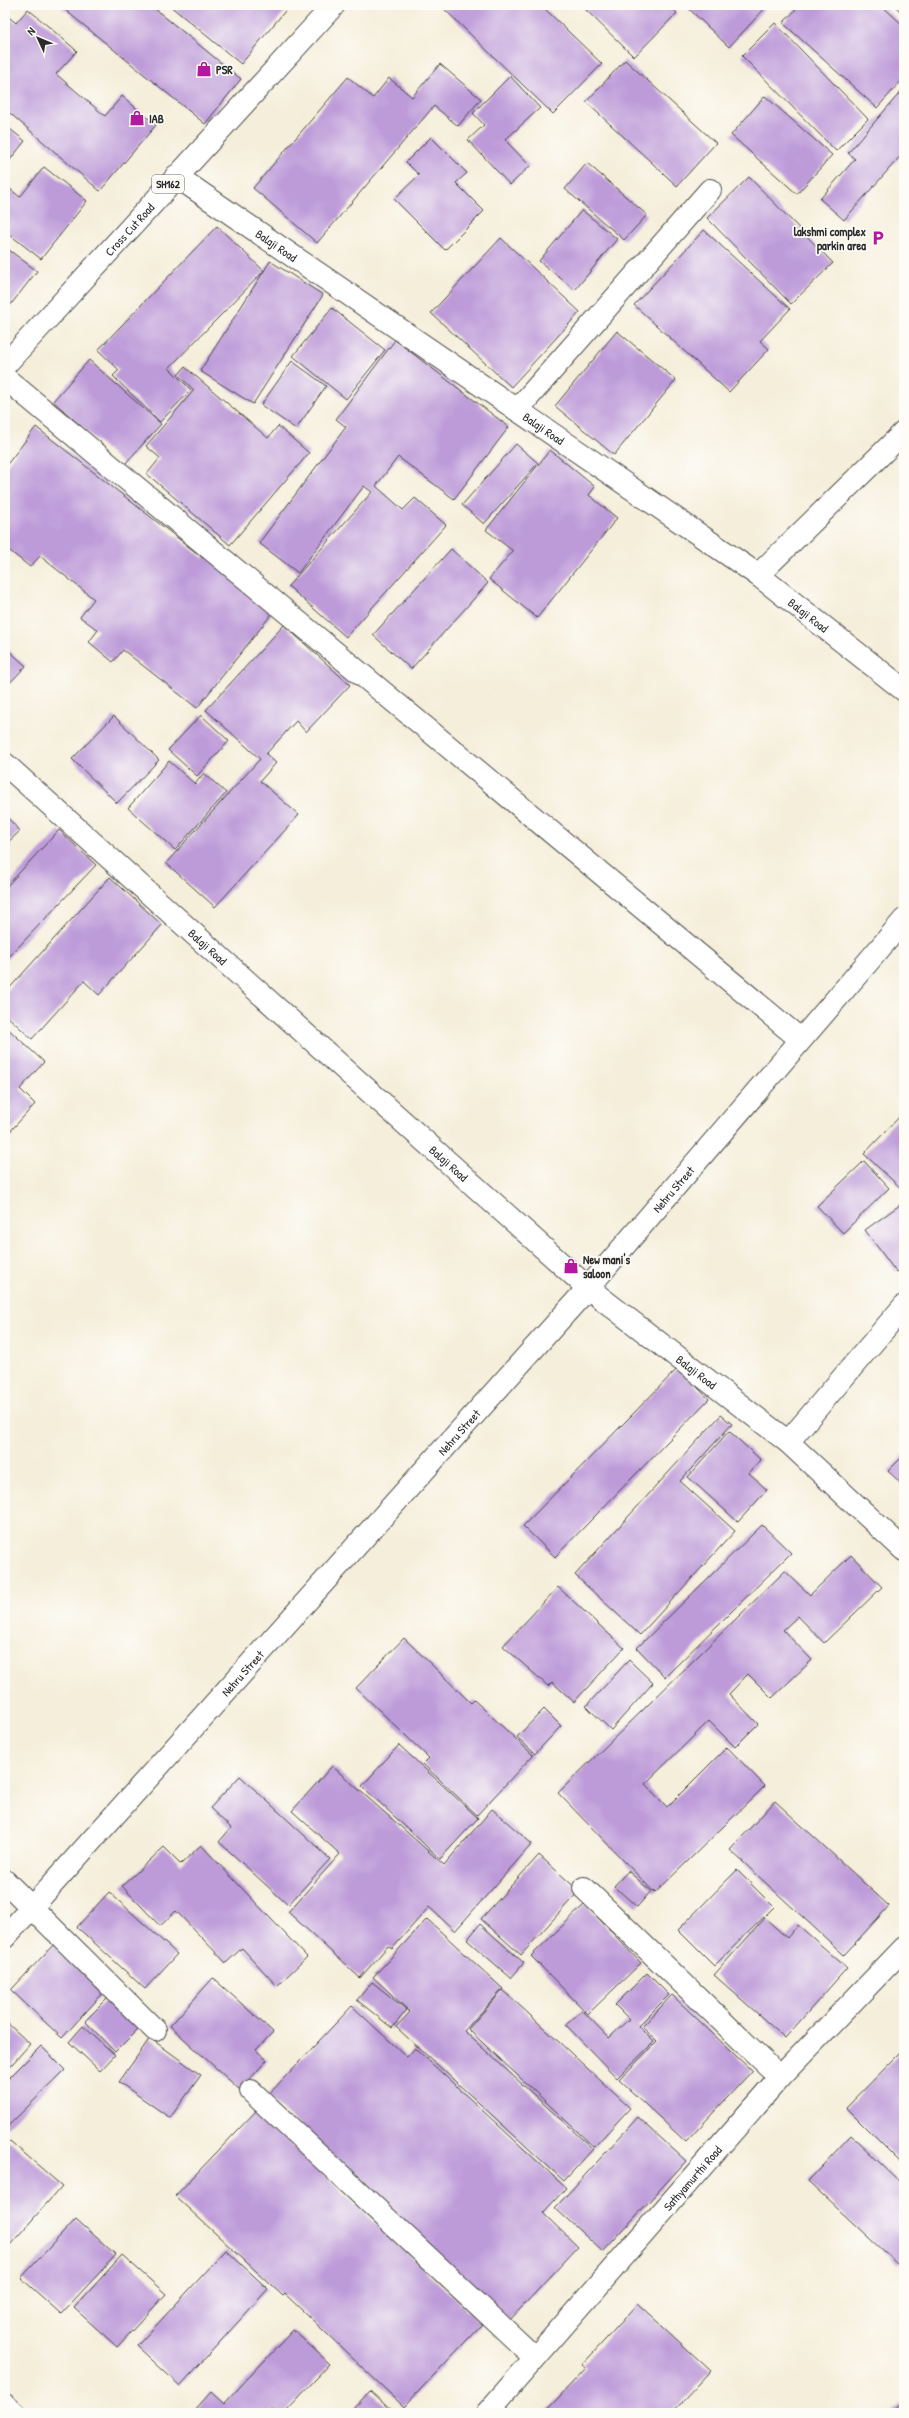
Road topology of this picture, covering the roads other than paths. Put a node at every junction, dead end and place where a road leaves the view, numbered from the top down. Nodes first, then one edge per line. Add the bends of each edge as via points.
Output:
1 (334, 5) edge
2 (176, 176) junction
3 (710, 190) dead end
4 (5, 365) edge
5 (5, 378) edge
6 (517, 410) junction
7 (904, 432) edge
8 (758, 575) junction
9 (904, 690) edge
10 (5, 764) edge
11 (904, 920) edge
12 (800, 1039) junction
13 (588, 1288) junction
14 (904, 1306) edge
15 (788, 1442) junction
16 (904, 1550) edge
17 (5, 1881) edge
18 (584, 1888) dead end
19 (32, 1906) junction
20 (5, 1937) edge
21 (904, 1948) edge
22 (155, 2030) dead end
23 (780, 2077) junction
24 (251, 2091) dead end
25 (534, 2357) junction
26 (5, 2405) edge
27 (14, 2413) edge
28 (487, 2413) edge

1 - 2 street, Cross Cut Road / SH162
2 - 4 street, Cross Cut Road / SH162
2 - 6 street, Balaji Road
3 - 6 street
5 - 12 street
6 - 8 street, Balaji Road
7 - 8 street
8 - 9 street, Balaji Road
10 - 13 street, Balaji Road
11 - 12 street, Nehru Street
12 - 13 street, Nehru Street
13 - 15 street, Balaji Road
13 - 19 street, Nehru Street
14 - 15 street
15 - 16 street, Balaji Road
17 - 19 street
18 - 23 street
19 - 20 street, Nehru Street
19 - 22 street
21 - 23 street, Sathyamurthi Road
23 - 25 street, Sathyamurthi Road
24 - 25 street
25 - 28 street, Sathyamurthi Road
26 - 27 street

